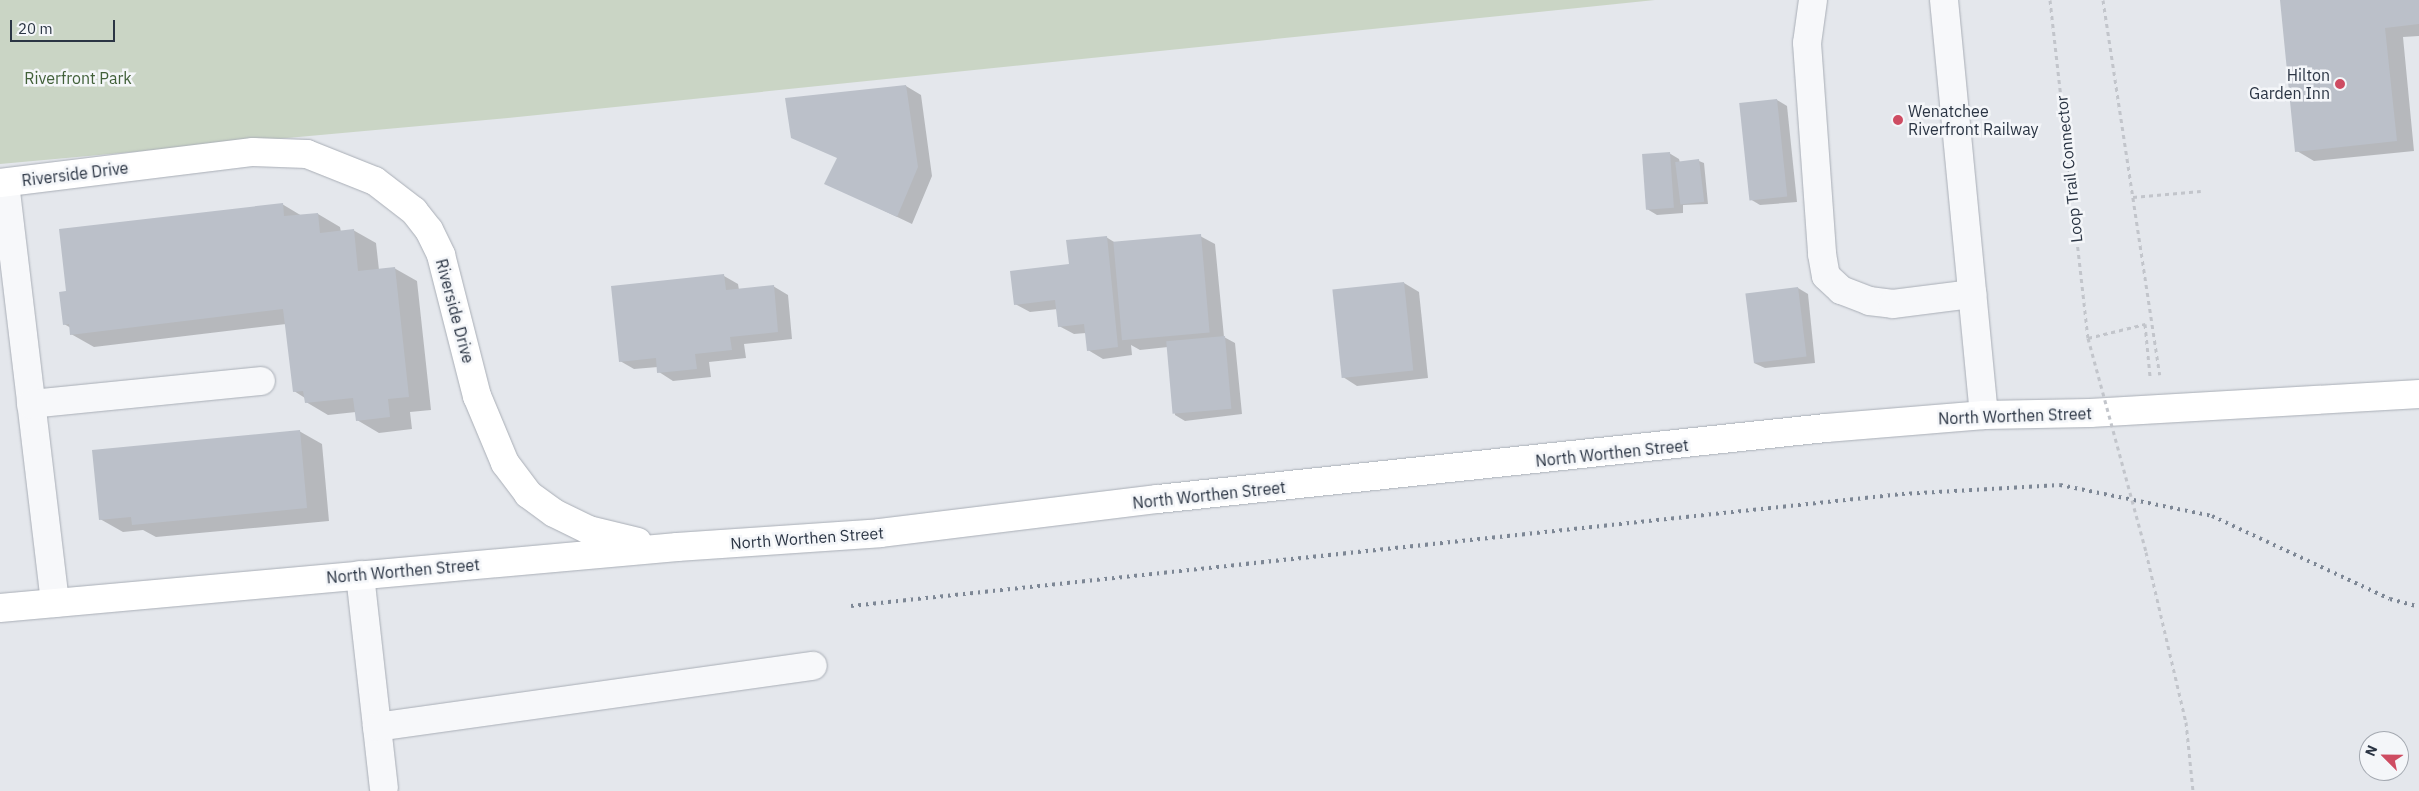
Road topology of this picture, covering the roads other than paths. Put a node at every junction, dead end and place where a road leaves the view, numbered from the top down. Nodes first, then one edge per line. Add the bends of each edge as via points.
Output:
1 (1813, 0) edge
2 (1944, 0) edge
3 (3, 183) edge
4 (1972, 294) junction
5 (261, 381) dead end
6 (2419, 394) edge
7 (31, 404) junction
8 (1984, 416) junction
9 (677, 547) junction
10 (360, 575) junction
11 (55, 603) junction
12 (0, 608) edge
13 (813, 666) dead end
14 (377, 727) junction
15 (384, 788) dead end

1 - 4 street via 1807,43 1826,276 1853,297 1893,304
2 - 4 street
3 - 7 street
3 - 9 main road, Riverside Drive via 210,156 272,152 307,154 375,181 414,211 429,230 453,292 477,396 488,428 505,463 528,494 554,514 589,530 623,540
4 - 8 street
5 - 7 street
6 - 8 main road, North Worthen Street
7 - 11 street
8 - 9 main road, North Worthen Street via 1826,428 870,534
9 - 10 main road, North Worthen Street
10 - 11 main road, North Worthen Street
10 - 14 street
11 - 12 main road, North Worthen Street
13 - 14 street
14 - 15 street

